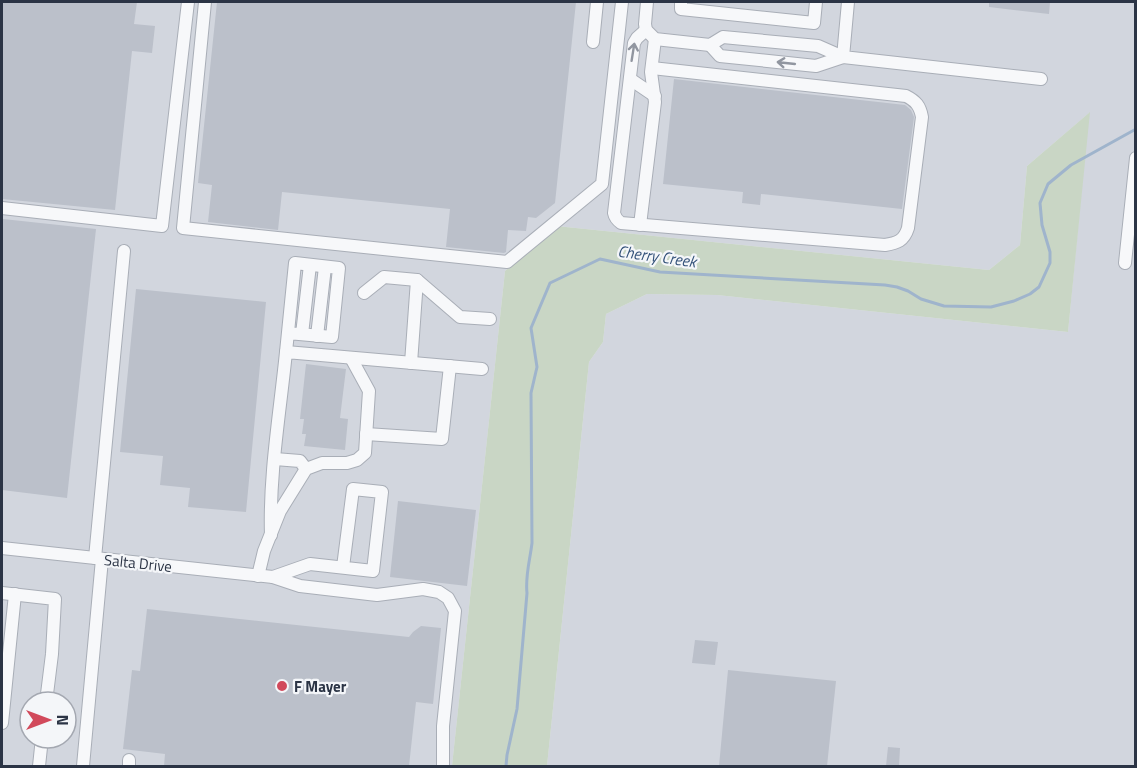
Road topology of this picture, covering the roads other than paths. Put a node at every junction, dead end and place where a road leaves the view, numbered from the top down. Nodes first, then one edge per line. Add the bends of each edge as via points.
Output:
1 (188, 2) edge
2 (206, 2) edge
3 (597, 2) edge
4 (622, 2) edge
5 (647, 2) edge
6 (681, 2) edge
7 (816, 2) edge
8 (849, 2) edge
9 (651, 34) junction
10 (593, 42) dead end
11 (710, 45) junction
12 (843, 57) junction
13 (652, 68) junction
14 (630, 79) junction
15 (1041, 79) dead end
16 (654, 96) junction
17 (1136, 158) edge
18 (2, 208) edge
19 (640, 225) junction
20 (124, 251) dead end
21 (1125, 263) dead end
22 (310, 265) junction
23 (417, 280) junction
24 (363, 293) dead end
25 (490, 319) dead end
26 (288, 333) junction
27 (302, 334) junction
28 (286, 352) junction
29 (351, 358) junction
30 (411, 363) junction
31 (450, 366) junction
32 (482, 369) dead end
33 (366, 434) junction
34 (275, 459) junction
35 (306, 469) junction
36 (271, 535) junction
37 (2, 548) edge
38 (99, 558) junction
39 (343, 567) junction
40 (258, 576) junction
41 (273, 578) junction
42 (2, 593) edge
43 (15, 594) junction
44 (48, 690) edge
45 (2, 723) edge
46 (41, 750) edge
47 (39, 766) edge
48 (83, 766) edge
49 (443, 766) edge

1 - 18 street via 162,226
2 - 4 street via 183,228 507,262 602,184
3 - 10 street
5 - 9 street via 645,24
6 - 7 street via 681,9 814,23
8 - 12 street
9 - 11 street
9 - 13 street
14 -> 9 street via 634,43 637,38
11 - 12 street via 723,37 735,38 818,46
12 -> 11 street via 816,66 720,56
12 - 15 street
13 - 16 street
13 - 19 street via 906,96 918,104 922,117 908,228 901,241 885,245
14 - 16 street
14 - 19 street via 614,213 621,223
16 - 19 street
17 - 21 street
20 - 38 street
22 - 26 street via 295,264
22 - 27 street
22 - 27 street via 339,268 332,338
23 - 24 street via 384,277
23 - 25 street via 460,317
23 - 30 street
26 - 27 street
26 - 28 street
28 - 29 street
28 - 34 street
29 - 30 street
29 - 33 street via 369,391
30 - 31 street
31 - 32 street
31 - 33 street via 442,439
33 - 35 street via 364,453 357,460 347,464 322,463
34 - 35 street via 300,461
34 - 36 street
35 - 36 street via 280,511
36 - 40 street
37 - 38 street, Salta Drive
38 - 40 street, Salta Drive
38 - 48 street
39 - 39 street via 353,489 382,492 373,571
39 - 41 street via 310,564
40 - 41 street, Salta Drive
41 - 49 street, Salta Drive via 300,586 377,595 423,590 448,598 454,617
42 - 43 street
43 - 44 street via 55,599
43 - 45 street
46 - 47 street

